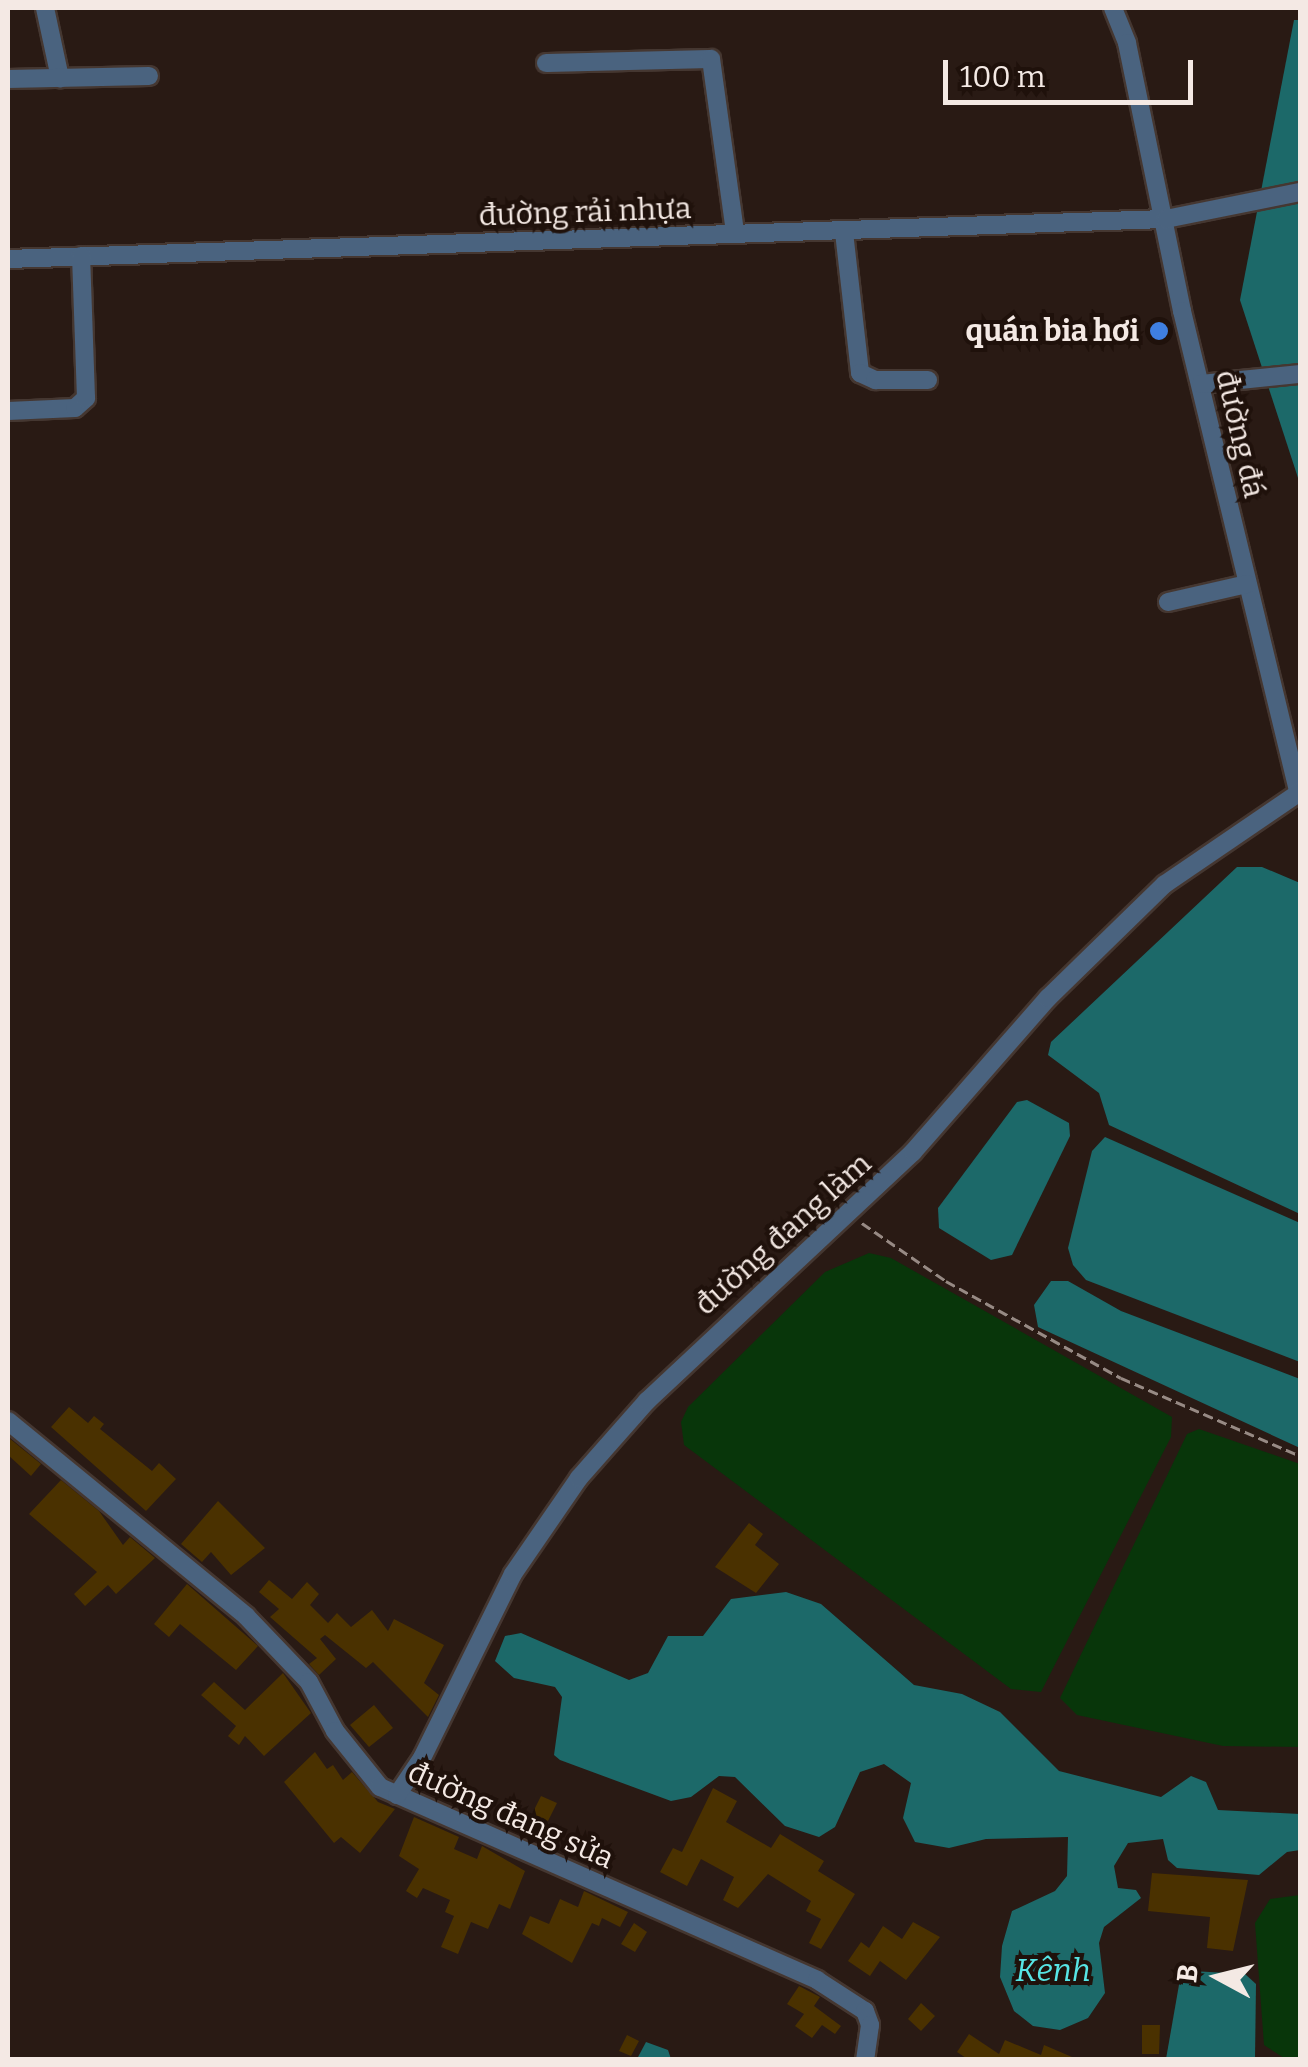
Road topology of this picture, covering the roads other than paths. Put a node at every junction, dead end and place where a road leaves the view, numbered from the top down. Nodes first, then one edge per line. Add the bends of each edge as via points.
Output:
1 (45, 8) edge
2 (1114, 8) edge
3 (546, 63) dead end
4 (149, 76) dead end
5 (60, 78) junction
6 (8, 79) edge
7 (1300, 192) edge
8 (1166, 219) junction
9 (844, 232) junction
10 (734, 233) junction
11 (81, 256) junction
12 (8, 259) edge
13 (1300, 374) edge
14 (928, 380) dead end
15 (1201, 384) junction
16 (8, 411) edge
17 (1247, 584) junction
18 (1168, 602) dead end
19 (1296, 756) edge
20 (1300, 792) edge
21 (8, 1421) edge
22 (397, 1795) junction
23 (865, 2060) edge

1 - 5 lane
2 - 8 lane, đường đá
3 - 10 lane via 705,58 714,68
4 - 5 lane
5 - 6 lane
7 - 8 lane
8 - 9 lane, đường rải nhựa
8 - 15 lane, đường đá
9 - 10 lane, đường rải nhựa
9 - 14 lane via 860,373 875,380
10 - 11 lane, đường rải nhựa
11 - 12 lane, đường rải nhựa
11 - 16 lane via 86,398 74,408
13 - 15 lane
15 - 17 lane, đường đá
17 - 18 lane
17 - 19 lane, đường đá
19 - 20 lane, đường đá
20 - 22 lane, đường đang làm via 1165,884 1048,998 850,1214 701,1345 579,1478 514,1574
21 - 22 lane, đường đang sửa via 246,1616 309,1682 363,1769
22 - 23 lane, đường đang sửa via 817,1980 854,2002 870,2026

